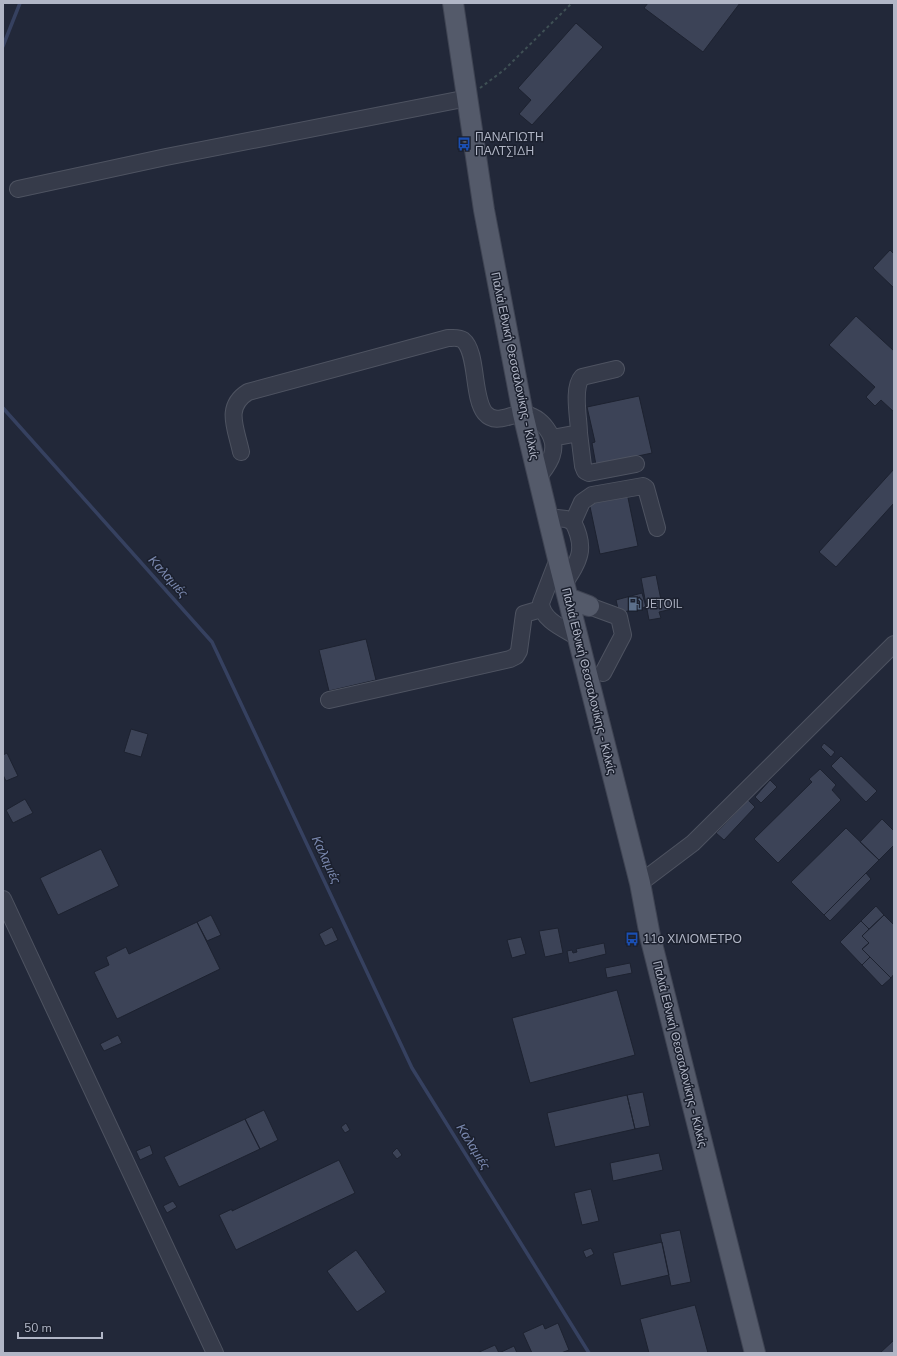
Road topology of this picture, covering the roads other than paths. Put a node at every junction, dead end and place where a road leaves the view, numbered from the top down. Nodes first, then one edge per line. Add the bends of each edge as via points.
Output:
1 (453, 3) edge
2 (468, 98) junction
3 (18, 189) dead end
4 (616, 369) dead end
5 (523, 414) junction
6 (580, 433) junction
7 (552, 438) junction
8 (241, 452) dead end
9 (636, 464) dead end
10 (538, 478) junction
11 (548, 517) junction
12 (573, 522) junction
13 (657, 528) dead end
14 (558, 559) junction
15 (566, 591) junction
16 (588, 606) joint
17 (541, 609) junction
18 (579, 638) junction
19 (894, 644) edge
20 (603, 673) joint
21 (592, 693) junction
22 (329, 700) dead end
23 (640, 883) junction
24 (3, 899) edge
25 (215, 1353) edge
26 (755, 1353) edge

1 - 2 main road, Παλιά Εθνική Θεσσαλονίκης - Κιλκίς
2 - 3 street via 166,157
2 - 5 main road, Παλιά Εθνική Θεσσαλονίκης - Κιλκίς via 484,210
4 - 6 street via 582,377 580,380 577,390
5 - 7 street via 544,425
5 - 8 street via 500,419 491,418 485,413 480,404 467,346 463,340 448,338 248,392 239,398 232,412
5 - 10 main road, Παλιά Εθνική Θεσσαλονίκης - Κιλκίς
6 - 7 street
6 - 9 street via 583,466 589,474
7 - 10 street via 552,455
10 - 11 main road, Παλιά Εθνική Θεσσαλονίκης - Κιλκίς
11 - 12 street
11 - 14 main road, Παλιά Εθνική Θεσσαλονίκης - Κιλκίς
12 - 13 street via 582,502 592,495 642,486 646,488
12 - 15 street via 581,548
14 - 15 main road, Παλιά Εθνική Θεσσαλονίκης - Κιλκίς
14 - 17 street
15 - 16 main road
15 - 18 main road, Παλιά Εθνική Θεσσαλονίκης - Κιλκίς
16 - 20 street via 619,617 623,635
17 - 18 street via 550,620
17 - 22 street via 524,614 519,651 510,659
18 - 21 main road, Παλιά Εθνική Θεσσαλονίκης - Κιλκίς
19 - 23 street via 693,843
20 - 21 main road
21 - 23 main road, Παλιά Εθνική Θεσσαλονίκης - Κιλκίς
23 - 26 main road, Παλιά Εθνική Θεσσαλονίκης - Κιλκίς via 650,936
24 - 25 street

